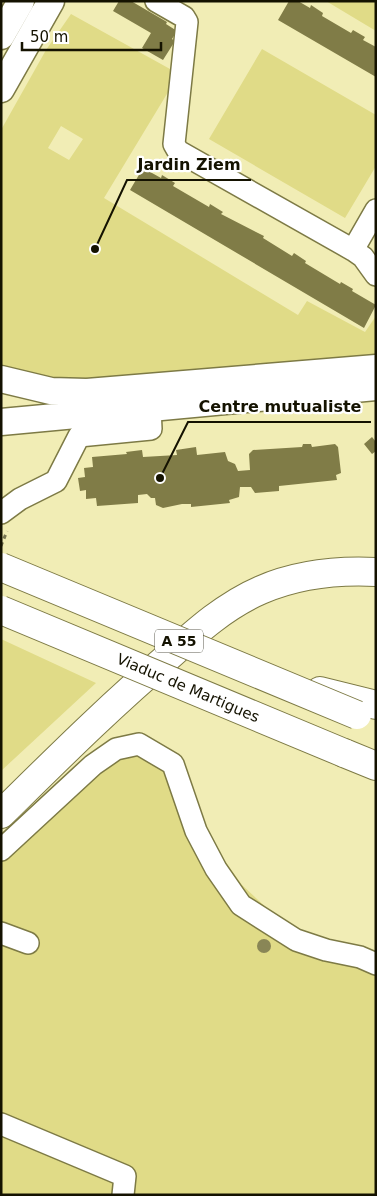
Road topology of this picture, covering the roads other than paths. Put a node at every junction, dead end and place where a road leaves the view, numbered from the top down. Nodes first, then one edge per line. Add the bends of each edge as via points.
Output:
1 (22, 1) edge
2 (52, 1) edge
3 (156, 1) edge
4 (1, 36) edge
5 (1, 89) edge
6 (376, 210) edge
7 (353, 250) junction
8 (376, 274) edge
9 (376, 368) edge
10 (1, 379) edge
11 (376, 387) edge
12 (150, 408) junction
13 (1, 422) edge
14 (1, 513) edge
15 (1, 567) edge
16 (376, 572) edge
17 (1, 610) edge
18 (368, 711) edge
19 (376, 766) edge
20 (1, 814) edge
21 (1, 850) edge
22 (1, 933) edge
23 (28, 943) dead end
24 (376, 964) edge
25 (1, 1124) edge
26 (123, 1195) edge

1 - 4 main road
2 - 5 main road
3 - 7 street via 187,22 174,144 178,151
6 - 7 street
7 - 8 street
9 - 10 main road via 87,392 51,391
11 - 12 main road
12 - 13 main road
12 - 14 street via 152,429 78,436 56,481 20,499
15 - 18 highway, A 55, bridge via 267,678
16 - 20 highway via 329,572 303,577 277,584 238,602 204,626 103,714
17 - 19 highway, Viaduc de Martigues / A 55, bridge
21 - 24 street via 93,765 116,749 138,744 173,764 196,831 216,870 241,905 296,940
22 - 23 street
25 - 26 street via 125,1176

